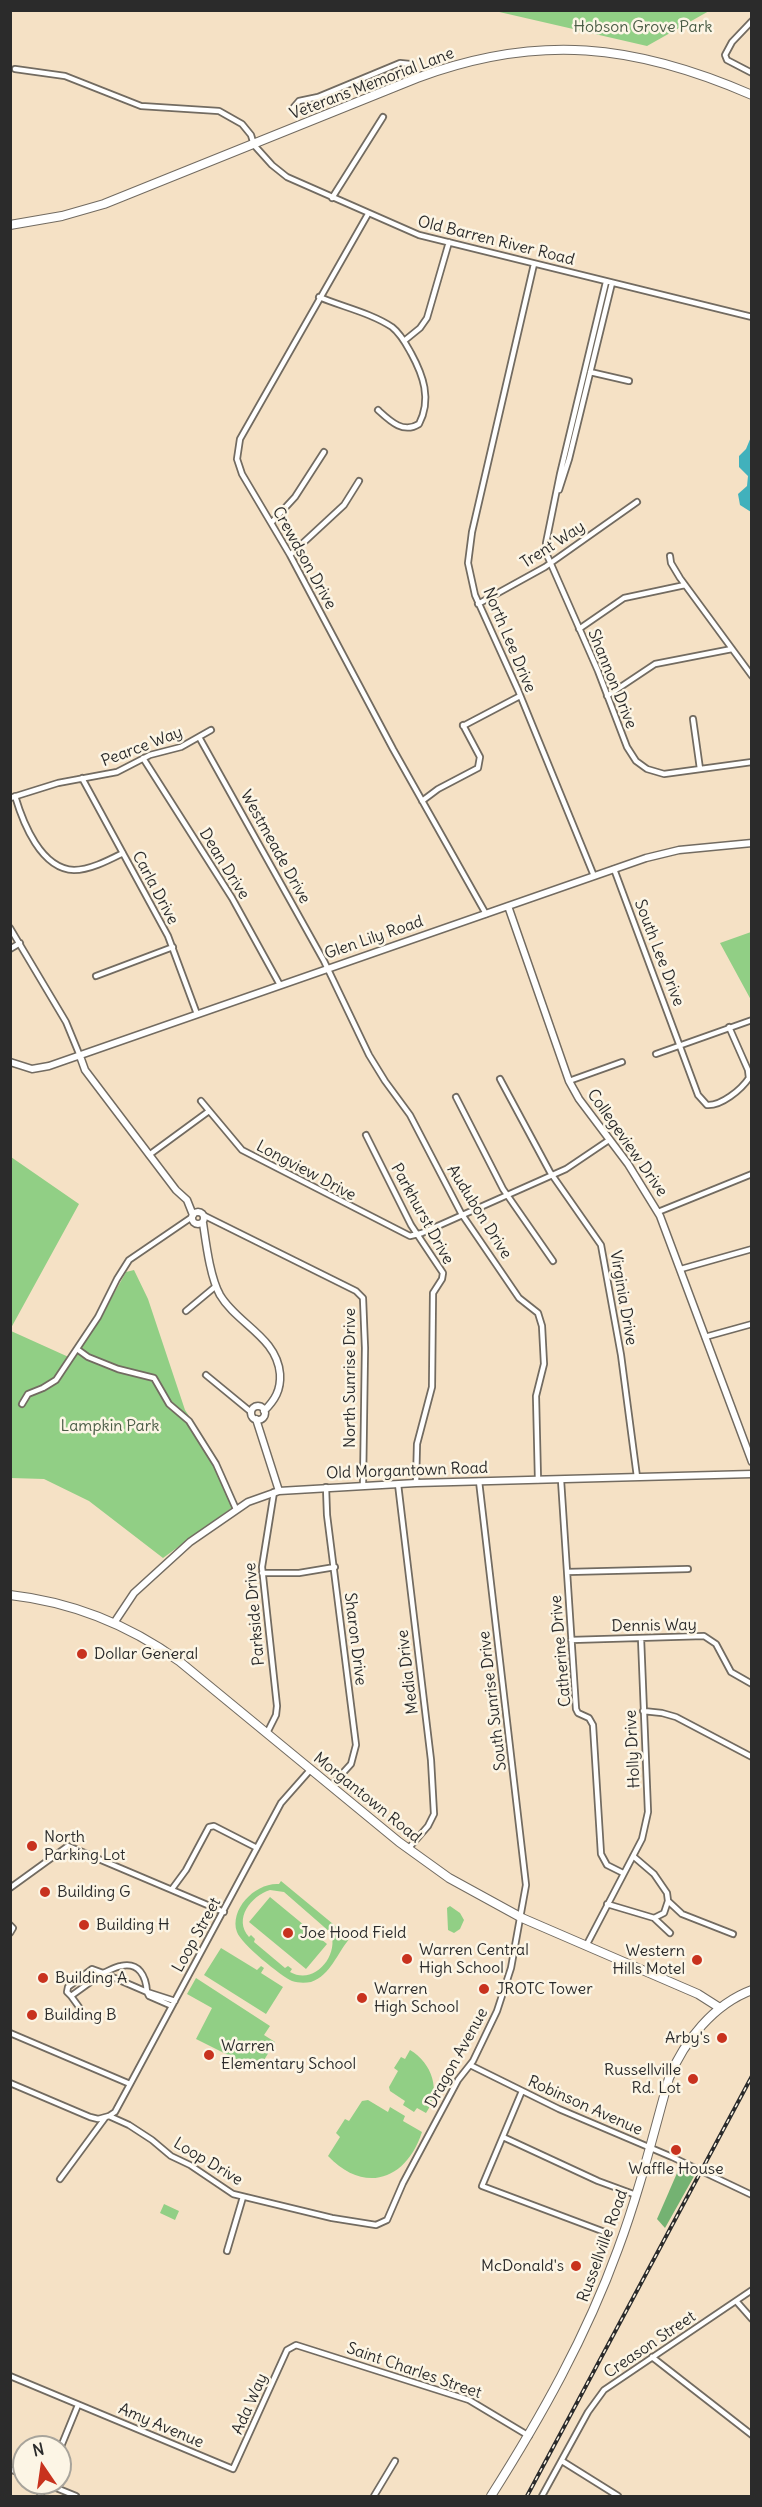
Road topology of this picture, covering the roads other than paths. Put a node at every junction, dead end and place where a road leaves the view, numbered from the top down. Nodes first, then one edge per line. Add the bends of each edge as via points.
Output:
1 (752, 21) edge
2 (15, 69) dead end
3 (752, 73) edge
4 (417, 78) junction
5 (752, 95) edge
6 (293, 108) dead end
7 (383, 117) dead end
8 (255, 145) junction
9 (332, 198) junction
10 (368, 214) junction
11 (10, 225) edge
12 (449, 242) junction
13 (534, 264) junction
14 (606, 282) junction
15 (612, 283) junction
16 (319, 297) junction
17 (752, 317) edge
18 (598, 327) junction
19 (404, 341) junction
20 (584, 371) junction
21 (590, 373) junction
22 (629, 381) dead end
23 (378, 410) dead end
24 (572, 433) junction
25 (324, 452) dead end
26 (358, 481) dead end
27 (638, 502) dead end
28 (272, 522) junction
29 (290, 555) junction
30 (670, 556) dead end
31 (550, 564) junction
32 (685, 585) junction
33 (478, 604) junction
34 (579, 629) junction
35 (732, 649) junction
36 (752, 676) edge
37 (520, 696) junction
38 (607, 696) junction
39 (693, 719) dead end
40 (211, 730) dead end
41 (199, 737) junction
42 (143, 758) junction
43 (752, 762) edge
44 (700, 769) junction
45 (82, 778) junction
46 (13, 797) edge
47 (422, 801) junction
48 (752, 843) edge
49 (123, 852) junction
50 (614, 869) junction
51 (594, 876) junction
52 (508, 906) junction
53 (486, 914) junction
54 (10, 928) edge
55 (20, 943) junction
56 (173, 947) junction
57 (10, 949) edge
58 (328, 969) junction
59 (96, 976) dead end
60 (280, 985) junction
61 (197, 1014) junction
62 (752, 1020) edge
63 (729, 1028) junction
64 (681, 1045) junction
65 (656, 1054) dead end
66 (80, 1056) junction
67 (10, 1062) edge
68 (622, 1062) dead end
69 (500, 1079) dead end
70 (568, 1081) junction
71 (456, 1097) dead end
72 (201, 1101) dead end
73 (209, 1111) junction
74 (366, 1134) dead end
75 (609, 1140) junction
76 (149, 1155) junction
77 (752, 1174) edge
78 (552, 1175) junction
79 (508, 1196) junction
80 (658, 1212) junction
81 (463, 1215) junction
82 (197, 1219) junction
83 (417, 1235) junction
84 (752, 1249) edge
85 (553, 1261) dead end
86 (681, 1269) junction
87 (216, 1286) junction
88 (186, 1311) dead end
89 (752, 1324) edge
90 (705, 1337) junction
91 (77, 1349) junction
92 (206, 1375) dead end
93 (22, 1404) dead end
94 (257, 1409) junction
95 (258, 1419) junction
96 (752, 1462) edge
97 (752, 1474) edge
98 (637, 1478) junction
99 (538, 1480) junction
100 (561, 1480) junction
101 (479, 1481) junction
102 (416, 1483) junction
103 (398, 1484) junction
104 (363, 1485) junction
105 (326, 1487) junction
106 (276, 1492) junction
107 (237, 1509) junction
108 (334, 1567) junction
109 (688, 1569) dead end
110 (567, 1572) junction
111 (262, 1573) junction
112 (10, 1595) edge
113 (114, 1623) junction
114 (641, 1638) junction
115 (571, 1640) junction
116 (752, 1684) edge
117 (643, 1712) junction
118 (267, 1733) junction
119 (752, 1757) edge
120 (310, 1769) junction
121 (332, 1786) junction
122 (257, 1848) junction
123 (408, 1849) junction
124 (633, 1856) junction
125 (623, 1873) junction
126 (10, 1888) edge
127 (172, 1889) junction
128 (668, 1902) junction
129 (607, 1904) junction
130 (224, 1912) junction
131 (522, 1918) junction
132 (654, 1918) junction
133 (10, 1925) edge
134 (10, 1933) edge
135 (670, 1933) dead end
136 (733, 1934) dead end
137 (586, 1946) junction
138 (112, 1969) junction
139 (103, 1973) junction
140 (112, 1977) junction
141 (752, 1990) edge
142 (147, 1992) junction
143 (752, 1995) edge
144 (71, 1996) junction
145 (174, 2004) junction
146 (723, 2006) junction
147 (79, 2007) dead end
148 (10, 2032) edge
149 (470, 2065) junction
150 (10, 2083) edge
151 (130, 2084) junction
152 (522, 2091) junction
153 (107, 2117) junction
154 (503, 2137) junction
155 (650, 2148) junction
156 (410, 2170) joint
157 (60, 2180) dead end
158 (636, 2195) junction
159 (752, 2195) edge
160 (243, 2197) junction
161 (610, 2234) dead end
162 (227, 2251) dead end
163 (752, 2290) edge
164 (736, 2302) junction
165 (752, 2319) edge
166 (286, 2350) joint
167 (652, 2357) junction
168 (10, 2376) edge
169 (78, 2405) junction
170 (752, 2434) edge
171 (66, 2435) edge
172 (529, 2436) junction
173 (395, 2461) dead end
174 (562, 2461) junction
175 (234, 2468) joint
176 (374, 2496) edge
177 (492, 2496) edge
178 (542, 2496) edge
179 (618, 2496) edge

1 - 3 street via 725,55 727,60
2 - 8 street, Old Barren River Road via 65,76 141,106 219,111 242,124
4 - 5 main road, Veterans Memorial Lane via 499,55 582,50 663,62
4 - 6 street via 410,64 400,63 299,101
4 - 8 main road, Veterans Memorial Lane
7 - 9 street
8 - 9 street, Old Barren River Road via 282,173
8 - 11 main road, Veterans Memorial Lane via 104,204
9 - 10 street, Old Barren River Road
10 - 12 street, Old Barren River Road via 419,235
10 - 16 street, Crewdson Drive
12 - 13 street, Old Barren River Road
12 - 19 street via 427,318
13 - 14 street, Old Barren River Road
13 - 33 street, North Lee Drive via 470,540 469,571
14 - 15 street, Old Barren River Road
14 - 18 street, Shannon Drive
15 - 17 street, Old Barren River Road
15 - 18 street, Shannon Drive
16 - 19 street via 386,323
16 - 28 street, Crewdson Drive via 237,447 239,467
18 - 20 street, Shannon Drive
18 - 21 street, Shannon Drive
19 - 23 street via 424,379 421,419 413,427 397,426
20 - 21 street
20 - 24 street, Shannon Drive
21 - 22 street
21 - 24 street, Shannon Drive
24 - 31 street, Shannon Drive via 546,543
25 - 28 street via 302,487
26 - 29 street via 344,505
27 - 31 street, Trent Way
28 - 29 street, Crewdson Drive
29 - 47 street, Crewdson Drive
30 - 32 street
31 - 33 street, Trent Way
31 - 34 street, Shannon Drive
32 - 34 street via 624,598
32 - 35 street
33 - 37 street, North Lee Drive
34 - 38 street, Shannon Drive
35 - 36 street
35 - 38 street via 656,664
37 - 47 street via 463,725 480,757 478,768
37 - 51 street, North Lee Drive
38 - 44 street, Shannon Drive via 630,753 641,766 664,774
39 - 44 street
40 - 41 street, Pearce Way
41 - 42 street, Pearce Way via 178,749
41 - 58 street, Westmeade Drive
42 - 45 street, Pearce Way via 117,772
42 - 60 street, Dean Drive via 232,898
43 - 44 street, Shannon Drive
45 - 46 street, Pearce Way
45 - 49 street, Carla Drive
46 - 49 street via 34,838 57,865 77,870
47 - 53 street, Crewdson Drive
48 - 50 street, Glen Lily Road via 679,850
49 - 56 street, Carla Drive
50 - 51 street, Glen Lily Road
50 - 64 street, South Lee Drive
51 - 52 street, Glen Lily Road
52 - 53 street, Glen Lily Road
52 - 70 street, Collegeview Drive
53 - 58 street, Glen Lily Road
54 - 55 street
55 - 57 street
55 - 66 street via 66,1022
56 - 59 street
56 - 61 street, Carla Drive
58 - 60 street, Glen Lily Road
58 - 81 street, Audubon Drive via 369,1055 410,1114
60 - 61 street, Glen Lily Road
61 - 66 street, Glen Lily Road
62 - 63 street
63 - 64 street
63 - 64 street, South Lee Drive via 749,1078 713,1105 700,1100
64 - 65 street
66 - 67 street, Glen Lily Road via 41,1068 25,1068
66 - 76 street via 85,1070
68 - 70 street
69 - 78 street, Virginia Drive
70 - 75 street, Collegeview Drive
71 - 79 street
72 - 73 street, Longview Drive
73 - 76 street
73 - 83 street, Longview Drive via 246,1153 400,1233
74 - 83 street, Parkhurst Drive
75 - 78 street
75 - 80 street, Collegeview Drive
76 - 82 street
77 - 80 street
78 - 79 street
78 - 98 street, Virginia Drive via 602,1249
79 - 81 street
79 - 85 street
80 - 86 street, Collegeview Drive
81 - 83 street
81 - 99 street, Audubon Drive via 519,1298 540,1317 544,1364 536,1401
82 - 87 street
82 - 91 street via 135,1255 124,1266
82 - 104 street, North Sunrise Drive via 213,1220 363,1298
83 - 102 street, Parkhurst Drive via 443,1276 433,1293 432,1388 417,1444
84 - 86 street
86 - 90 street, Collegeview Drive
87 - 88 street
87 - 94 street via 226,1303 276,1356 279,1388 271,1403
89 - 90 street
90 - 96 street, Collegeview Drive
91 - 93 street via 56,1380 28,1394
91 - 107 street via 118,1369 154,1378 169,1404 189,1421 216,1464
92 - 94 street
94 - 95 street, Parkside Drive
94 - 95 street
95 - 106 street, Parkside Drive
97 - 98 street, Old Morgantown Road
98 - 100 street, Old Morgantown Road
99 - 100 street, Old Morgantown Road
99 - 101 street, Old Morgantown Road
100 - 110 street, Catherine Drive
101 - 102 street, Old Morgantown Road
101 - 131 street, South Sunrise Drive via 526,1885
102 - 103 street, Old Morgantown Road
103 - 104 street, Old Morgantown Road
103 - 123 street, Media Drive via 434,1814
104 - 105 street, Old Morgantown Road
105 - 106 street, Old Morgantown Road
105 - 108 street, Sharon Drive
106 - 107 street, Old Morgantown Road via 254,1498
106 - 111 street, Parkside Drive
107 - 113 street, Old Morgantown Road via 159,1569 130,1597
108 - 111 street
108 - 121 street, Sharon Drive via 356,1745 351,1764
109 - 110 street
110 - 115 street, Catherine Drive
111 - 118 street, Parkside Drive via 277,1706
112 - 113 main road, Morgantown Road via 58,1604
113 - 118 main road, Morgantown Road via 179,1661
114 - 115 street, Dennis Way
114 - 116 street, Dennis Way via 709,1638 731,1672
114 - 117 street, Holly Drive
115 - 125 street, Catherine Drive via 576,1709 590,1718 594,1728 601,1854 607,1865
117 - 119 street via 676,1717
117 - 124 street, Holly Drive via 648,1819
118 - 120 main road, Morgantown Road
120 - 121 main road, Morgantown Road
120 - 122 street, Loop Street via 281,1803
121 - 123 main road, Morgantown Road
122 - 127 street via 212,1826
122 - 130 street, Loop Street
123 - 131 main road, Morgantown Road via 466,1889
124 - 125 street, Holly Drive
124 - 128 street via 657,1878
125 - 129 street, Holly Drive
126 - 127 street via 68,1846
127 - 130 street
128 - 132 street via 664,1913
128 - 136 street via 691,1919
129 - 132 street
129 - 137 street, Holly Drive
130 - 145 street, Loop Street
131 - 137 main road, Morgantown Road
131 - 149 street, Dragon Avenue via 502,1998
132 - 135 street
133 - 134 street
137 - 146 main road, Morgantown Road
138 - 139 street
138 - 140 street
138 - 142 street via 128,1965 140,1970
139 - 140 street
139 - 144 street
139 - 144 street via 92,1969 83,1975 68,1987
140 - 142 street
141 - 146 main road, Russellville Road
142 - 145 street
143 - 146 main road, Russellville Road
144 - 147 street
145 - 151 street, Loop Street
146 - 155 main road, Russellville Road via 688,2042 676,2063
148 - 151 street
149 - 152 street, Robinson Avenue
149 - 156 street, Dragon Avenue
150 - 153 street, Loop Drive via 90,2117
151 - 153 street, Loop Street via 115,2112
152 - 154 street
152 - 155 street, Robinson Avenue
153 - 157 street, Loop Street
153 - 160 street, Loop Drive via 138,2130 171,2156
154 - 158 street
154 - 161 street via 482,2186
155 - 158 main road, Russellville Road
155 - 159 street, Robinson Avenue
156 - 160 street, Loop Drive via 389,2218 379,2224 326,2217
158 - 172 main road, Russellville Road via 594,2308
160 - 162 street
163 - 164 street, Creason Street
164 - 165 street
164 - 167 street, Creason Street
166 - 172 street, Saint Charles Street via 298,2344 462,2397
166 - 175 street, Ada Way
167 - 170 street
167 - 174 street, Creason Street via 598,2397
168 - 169 street, Amy Avenue
169 - 171 street
169 - 175 street, Amy Avenue
172 - 177 main road, Russellville Road
173 - 176 street
174 - 178 street, Creason Street
174 - 179 street

